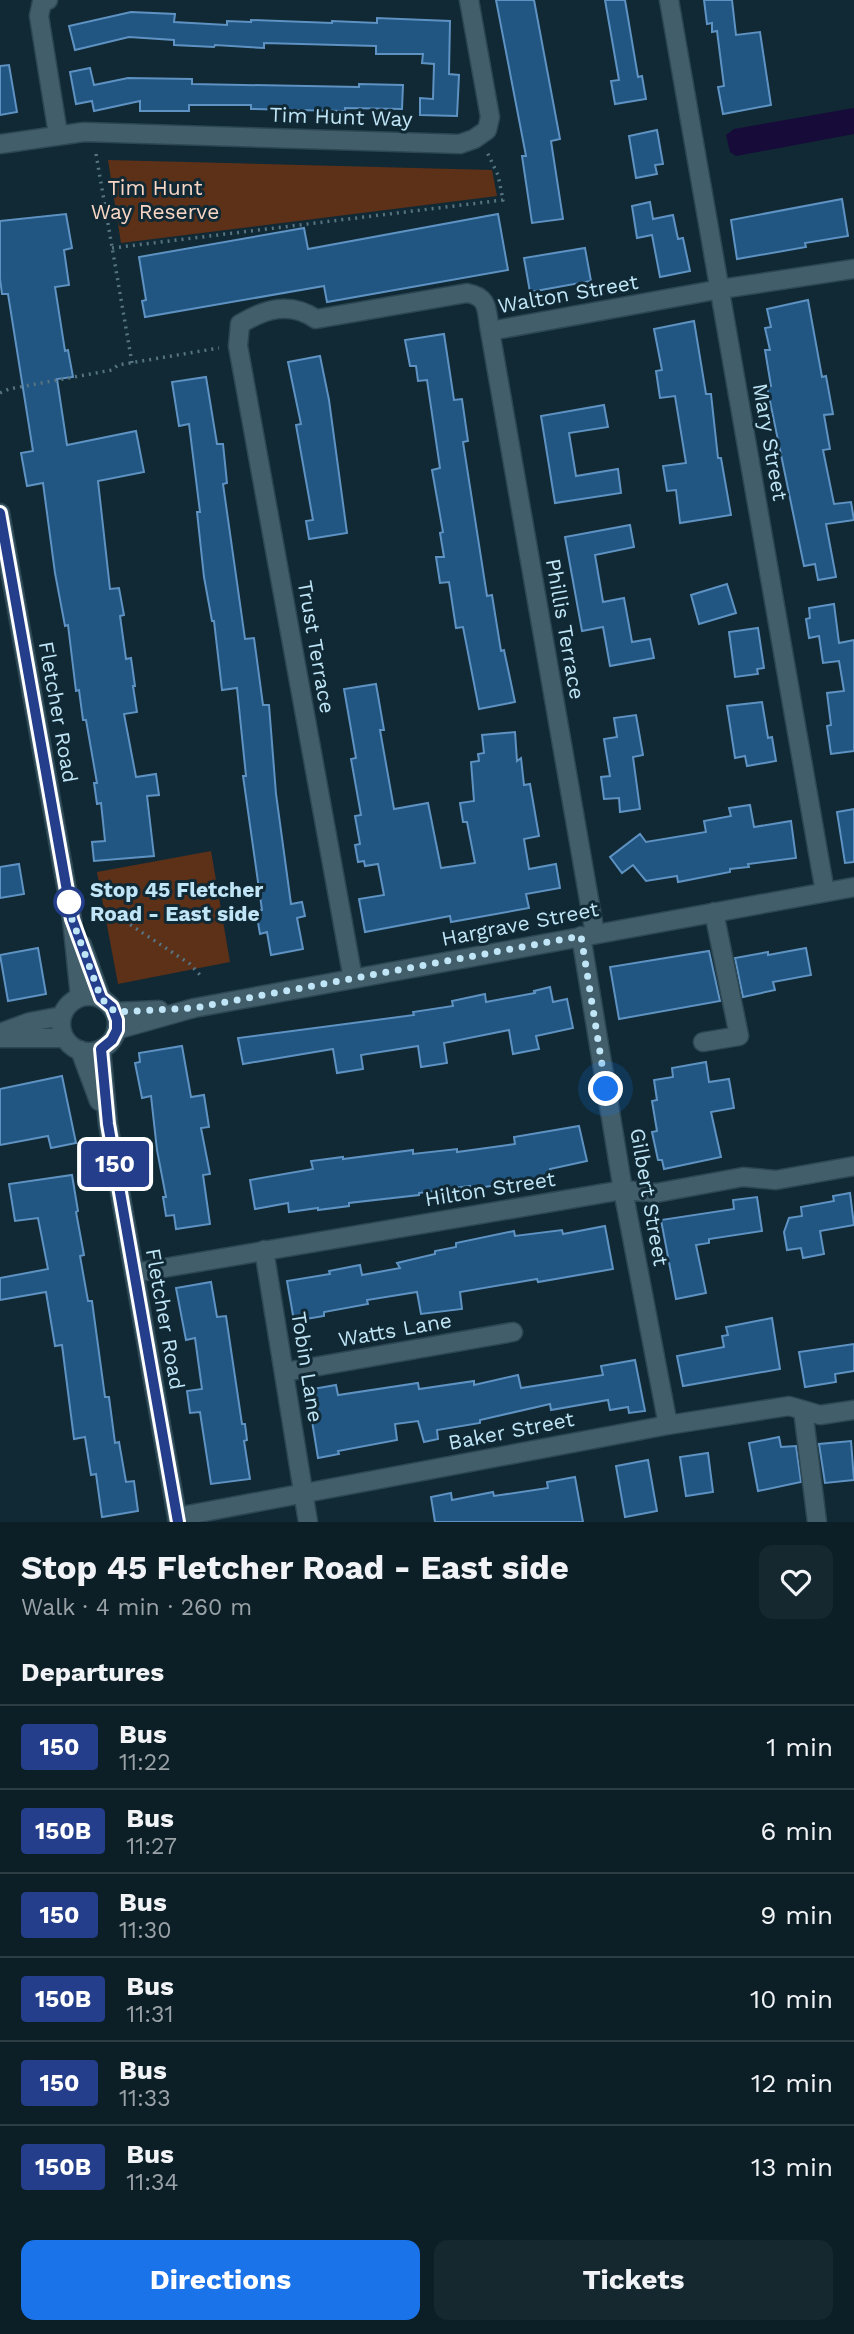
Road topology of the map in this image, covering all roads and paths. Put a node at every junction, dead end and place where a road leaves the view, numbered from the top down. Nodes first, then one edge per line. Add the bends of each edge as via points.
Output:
1 (48, 0) edge
2 (469, 0) edge
3 (669, 0) edge
4 (58, 134) junction
5 (0, 144) edge
6 (96, 153) dead end
7 (492, 165) dead end
8 (112, 248) junction
9 (854, 269) edge
10 (721, 289) junction
11 (240, 324) joint
12 (489, 331) junction
13 (225, 353) dead end
14 (132, 363) junction
15 (0, 393) edge
16 (0, 513) edge
17 (854, 887) edge
18 (825, 892) junction
19 (714, 912) junction
20 (98, 913) dead end
21 (72, 919) junction
22 (588, 935) junction
23 (200, 975) dead end
24 (353, 979) junction
25 (80, 998) junction
26 (101, 998) junction
27 (62, 1016) junction
28 (116, 1021) junction
29 (0, 1035) edge
30 (65, 1038) junction
31 (703, 1042) dead end
32 (101, 1049) junction
33 (80, 1050) junction
34 (108, 1124) junction
35 (854, 1166) edge
36 (623, 1190) junction
37 (264, 1250) junction
38 (134, 1273) junction
39 (513, 1332) dead end
40 (285, 1373) junction
41 (803, 1410) junction
42 (854, 1410) edge
43 (668, 1424) junction
44 (303, 1492) junction
45 (177, 1520) edge
46 (308, 1522) edge
47 (817, 1522) edge

1 - 4 street via 41,2 39,16
2 - 4 street, Tim Hunt Way via 490,117 486,131 460,144
3 - 10 street, Mary Street
4 - 5 street, Tim Hunt Way
6 - 8 path
7 - 8 path via 503,200
8 - 14 path
9 - 10 street, Walton Street
10 - 12 street, Walton Street
10 - 18 street, Mary Street
11 - 12 street, Walton Street via 263,310 303,310 316,319 467,293 485,301
11 - 24 street, Trust Terrace via 238,346
12 - 22 street, Phillis Terrace
13 - 14 path via 224,347
14 - 15 path
16 - 21 street, Fletcher Road
17 - 18 street, Hargrave Street
18 - 19 street, Hargrave Street
19 - 22 street, Hargrave Street
19 - 31 street via 739,1036
20 - 23 path via 117,916
21 - 25 street, Fletcher Road
21 - 26 street, Fletcher Road
22 - 24 street, Hargrave Street
22 - 36 street, Gilbert Street
24 - 28 street, Hargrave Street
25 - 26 street
25 - 27 street via 71,1002
26 - 28 street
27 - 29 street
27 - 30 street
28 - 32 street via 112,1040
29 - 30 street
30 - 33 street
32 - 33 street
32 - 34 street, Fletcher Road
33 - 34 street, Fletcher Road
34 - 38 street, Fletcher Road
35 - 36 street, Hilton Street via 776,1180 743,1177 656,1193
36 - 37 street, Hilton Street
36 - 43 street, Gilbert Street
37 - 38 street, Hilton Street
37 - 40 street, Tobin Lane
38 - 45 street, Fletcher Road
39 - 40 street, Watts Lane
40 - 44 street, Tobin Lane
41 - 42 street, Baker Street via 820,1415
41 - 43 street, Baker Street via 789,1406
41 - 47 street
43 - 44 street, Baker Street
44 - 45 street, Baker Street
44 - 46 street, Tobin Lane

